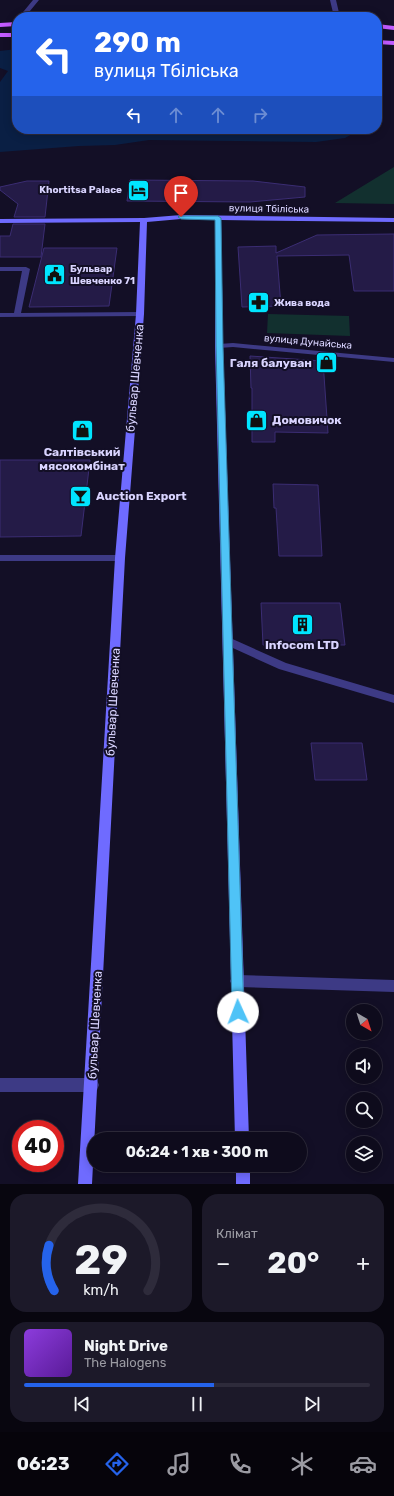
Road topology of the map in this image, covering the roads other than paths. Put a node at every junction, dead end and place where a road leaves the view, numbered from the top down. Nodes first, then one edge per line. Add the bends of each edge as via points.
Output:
1 (36, 0) edge
2 (332, 0) edge
3 (26, 12) edge
4 (336, 12) edge
5 (0, 24) edge
6 (12, 24) edge
7 (382, 27) edge
8 (394, 28) edge
9 (0, 35) edge
10 (12, 35) edge
11 (382, 42) edge
12 (394, 43) edge
13 (218, 218) junction
14 (0, 220) edge
15 (144, 220) junction
16 (394, 220) edge
17 (0, 269) edge
18 (140, 314) junction
19 (0, 315) edge
20 (17, 315) junction
21 (219, 346) junction
22 (394, 360) edge
23 (0, 558) edge
24 (120, 558) junction
25 (228, 640) junction
26 (394, 699) edge
27 (237, 981) junction
28 (394, 986) edge
29 (0, 1085) edge
30 (92, 1085) junction
31 (242, 1132) edge
32 (243, 1172) edge
33 (85, 1184) edge
34 (243, 1184) edge

1 - 3 street
2 - 4 street
5 - 6 main road
7 - 8 main road
9 - 10 main road
11 - 12 main road
13 - 15 street, вулиця Тбіліська
13 - 16 street, вулиця Тбіліська
13 - 21 street
14 - 15 street, вулиця Тбіліська
15 - 18 street, бульвар Шевченка
17 - 20 street via 26,269
18 - 20 street
18 - 24 street, бульвар Шевченка
19 - 20 street
21 - 22 street, вулиця Дунайська via 233,345
21 - 25 street
23 - 24 street
24 - 30 street, бульвар Шевченка
25 - 26 street via 283,666
25 - 27 street
27 - 28 street
27 - 31 street
29 - 30 street
30 - 33 street, бульвар Шевченка
32 - 34 street

